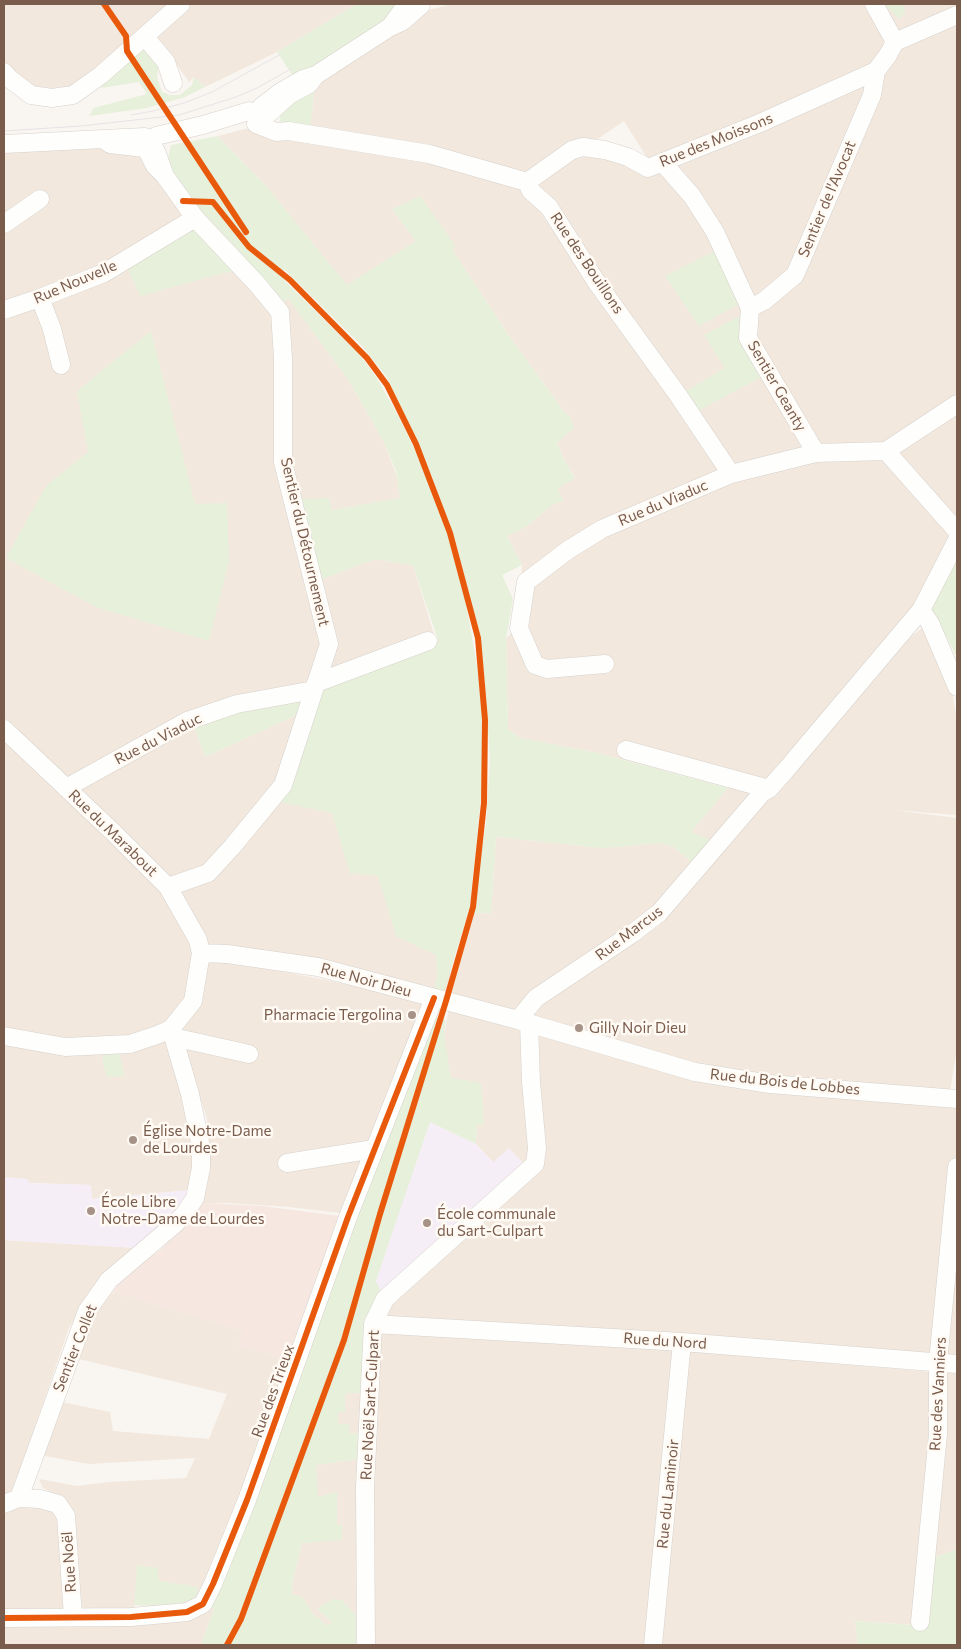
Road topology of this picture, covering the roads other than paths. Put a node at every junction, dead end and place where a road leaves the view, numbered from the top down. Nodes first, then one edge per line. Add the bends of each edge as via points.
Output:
1 (181, 4) edge
2 (419, 4) edge
3 (874, 4) edge
4 (957, 15) edge
5 (145, 36) junction
6 (894, 42) junction
7 (876, 71) junction
8 (4, 72) edge
9 (173, 82) dead end
10 (258, 116) junction
11 (4, 144) edge
12 (152, 145) junction
13 (662, 162) junction
14 (527, 182) junction
15 (40, 199) dead end
16 (195, 218) junction
17 (4, 224) edge
18 (40, 298) junction
19 (750, 308) junction
20 (4, 310) edge
21 (61, 365) dead end
22 (957, 404) edge
23 (886, 451) junction
24 (816, 453) junction
25 (731, 474) junction
26 (957, 531) edge
27 (957, 540) edge
28 (921, 610) junction
29 (428, 641) dead end
30 (605, 664) dead end
31 (315, 686) junction
32 (957, 687) edge
33 (4, 729) edge
34 (626, 750) dead end
35 (66, 788) junction
36 (769, 789) junction
37 (168, 887) junction
38 (201, 953) junction
39 (434, 998) junction
40 (523, 1021) junction
41 (172, 1033) junction
42 (4, 1036) edge
43 (249, 1054) dead end
44 (957, 1099) edge
45 (374, 1149) junction
46 (287, 1163) dead end
47 (957, 1166) edge
48 (373, 1324) junction
49 (682, 1342) junction
50 (938, 1362) junction
51 (957, 1364) edge
52 (11, 1501) edge
53 (72, 1617) junction
54 (4, 1618) edge
55 (920, 1622) dead end
56 (366, 1645) edge
57 (653, 1645) edge

1 - 5 street
2 - 10 street via 316,75 309,84
3 - 6 street
4 - 6 street
5 - 8 street via 73,95 52,98 31,95
5 - 9 street via 166,62
6 - 7 street
7 - 13 street, Rue des Moissons
7 - 19 street, Sentier de l'Avocat via 872,95 795,275 764,301
10 - 12 street via 203,126
10 - 14 street via 289,132 429,154
11 - 12 street via 103,139
12 - 16 street, Sentier du Détournement via 156,166
13 - 14 street, Rue des Moissons via 648,168 606,150 583,148 572,150
13 - 19 street, Sentier Geanty via 692,196 715,232
14 - 25 street, Rue des Bouillons via 531,191 549,207
15 - 17 street
16 - 18 street, Rue Nouvelle via 104,273
16 - 31 street, Sentier du Détournement via 280,312 283,462 329,644
18 - 20 street, Rue Nouvelle
18 - 21 street
19 - 24 street, Sentier Geanty via 748,338
22 - 23 street
23 - 24 street, Rue du Viaduc
23 - 26 street
24 - 25 street, Rue du Viaduc
25 - 30 street, Rue du Viaduc via 602,529 526,582 519,628 535,665 547,669
27 - 28 street, Rue Marcus
28 - 32 street via 930,623
28 - 36 street, Rue Marcus
29 - 31 street, Rue du Viaduc
31 - 35 street, Rue du Viaduc via 237,704 187,721
31 - 37 street, Sentier du Détournement via 283,785 208,873
33 - 35 street, Rue du Marabout
34 - 36 street
35 - 37 street, Rue du Marabout
36 - 40 street, Rue Marcus via 762,793 659,913 536,998
37 - 38 street, Rue du Marabout via 198,940
38 - 39 street, Rue Noir Dieu via 318,967
38 - 41 street via 193,1001
39 - 40 street, Rue Noir Dieu
39 - 45 street, Rue des Trieux
40 - 44 street, Rue du Bois de Lobbes via 695,1072 770,1084
40 - 48 street, Rue Noël Sart-Culpart via 531,1082 536,1148 534,1164 385,1299
41 - 42 street via 130,1044 65,1047
41 - 43 street
41 - 52 street, Sentier Collet via 201,1147 202,1168 195,1198 175,1224 109,1280 87,1311
45 - 46 street
45 - 53 street, Rue des Trieux via 247,1500 203,1604 187,1612 131,1617
47 - 50 street, Rue des Vanniers
48 - 49 street, Rue du Nord
48 - 56 street, Rue Noël Sart-Culpart via 365,1487
49 - 50 street, Rue du Nord
49 - 57 street, Rue du Laminoir
50 - 51 street, Rue du Nord
50 - 55 street, Rue des Vanniers via 938,1434
52 - 53 street, Rue Noël via 40,1498 58,1504 66,1516
53 - 54 street, Rue des Trieux

